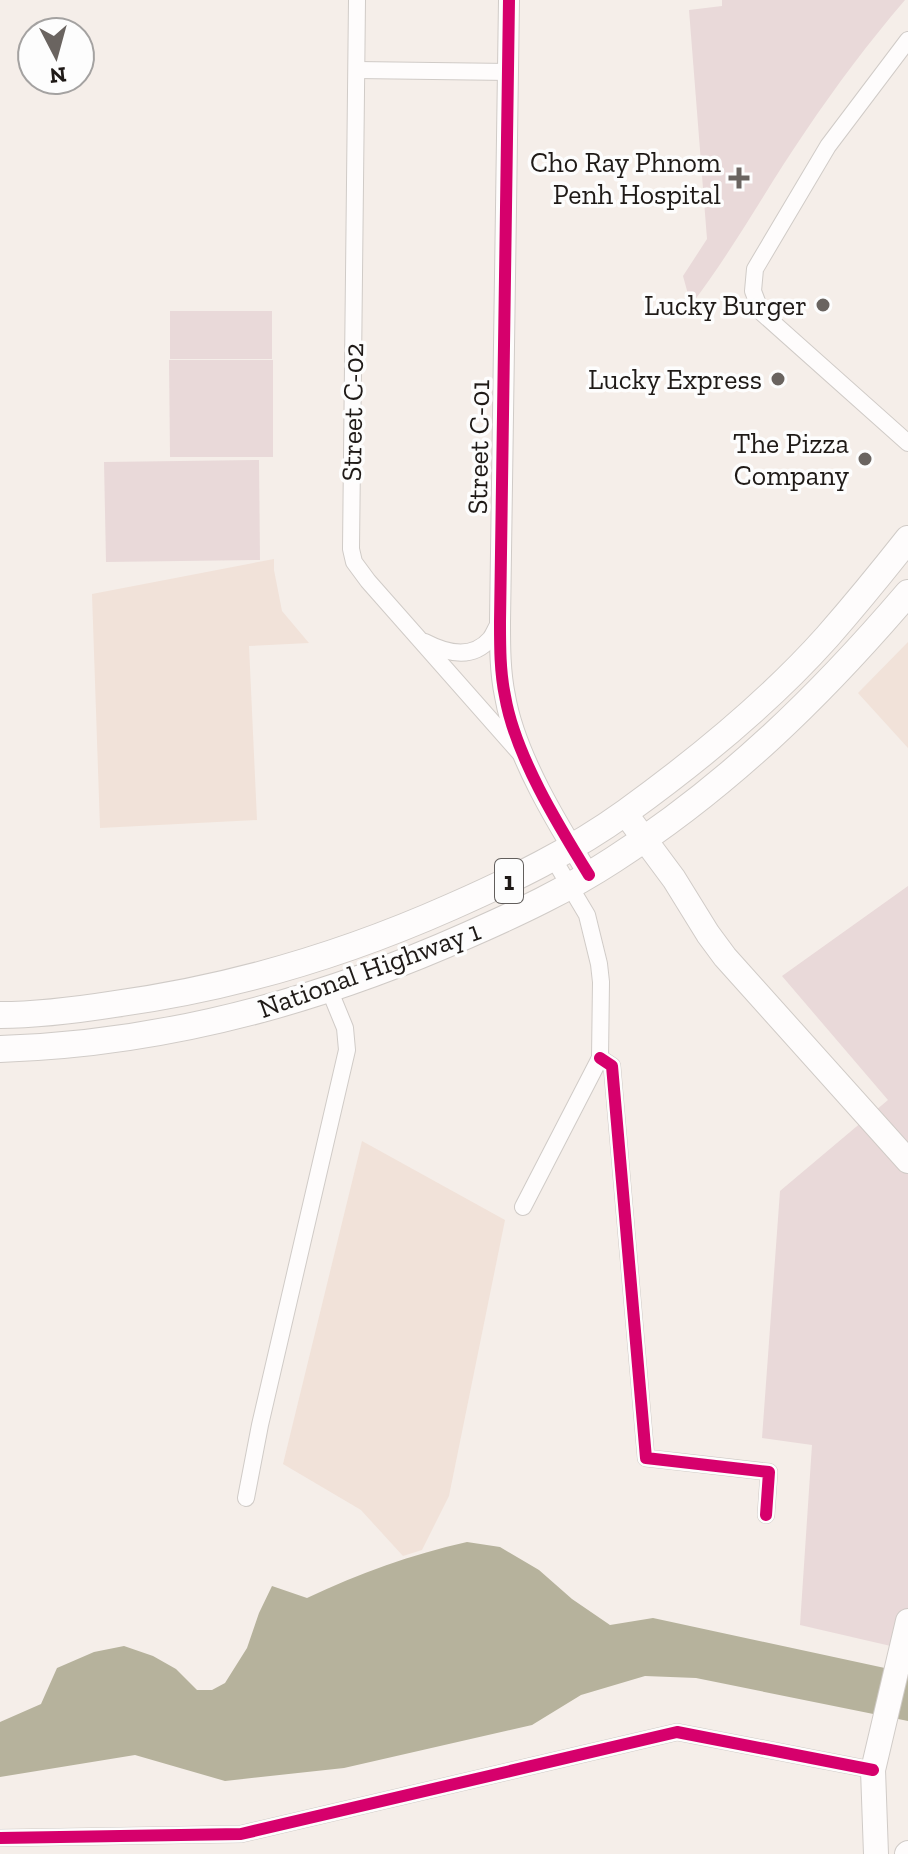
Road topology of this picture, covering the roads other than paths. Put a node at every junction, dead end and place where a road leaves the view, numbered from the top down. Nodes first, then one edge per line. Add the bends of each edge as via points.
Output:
1 (357, 0) edge
2 (509, 0) edge
3 (908, 40) edge
4 (357, 70) junction
5 (509, 72) junction
6 (908, 443) edge
7 (908, 539) edge
8 (908, 593) edge
9 (500, 622) junction
10 (416, 637) junction
11 (525, 759) junction
12 (625, 813) junction
13 (645, 839) junction
14 (562, 852) junction
15 (580, 880) junction
16 (329, 989) junction
17 (0, 1015) edge
18 (0, 1049) edge
19 (600, 1058) junction
20 (908, 1161) edge
21 (523, 1207) dead end
22 (246, 1498) dead end
23 (766, 1515) dead end
24 (908, 1621) edge
25 (875, 1761) junction
26 (0, 1838) edge
27 (876, 1854) edge

1 - 4 street, Street C-02
2 - 5 street, Street C-01
3 - 6 street via 828,146 755,269 753,291 761,312
4 - 5 street
4 - 10 street, Street C-02 via 351,549 354,562
5 - 9 street, Street C-01
7 - 12 highway, National Highway 1 / 1 via 776,689
8 - 13 highway, National Highway 1 / 1 via 789,722
9 - 10 street via 489,641 458,653
9 - 11 street, Street C-01 via 505,699
10 - 11 street, Street C-02
11 - 14 street, Street C-01
12 - 13 main road
12 - 14 highway, National Highway 1 / 1
13 - 15 highway, National Highway 1 / 1
13 - 20 main road via 725,957
14 - 15 street, Street C-01
14 - 17 highway, National Highway 1 / 1 via 430,916 265,975 154,999
15 - 16 highway, National Highway 1 / 1 via 443,947
15 - 19 street via 599,964
16 - 18 highway, National Highway 1 / 1 via 172,1030
16 - 22 street via 345,1028 347,1050
19 - 21 street
19 - 23 street via 612,1066 646,1458 769,1472
24 - 25 main road
25 - 26 street via 677,1732 241,1834
25 - 27 main road

